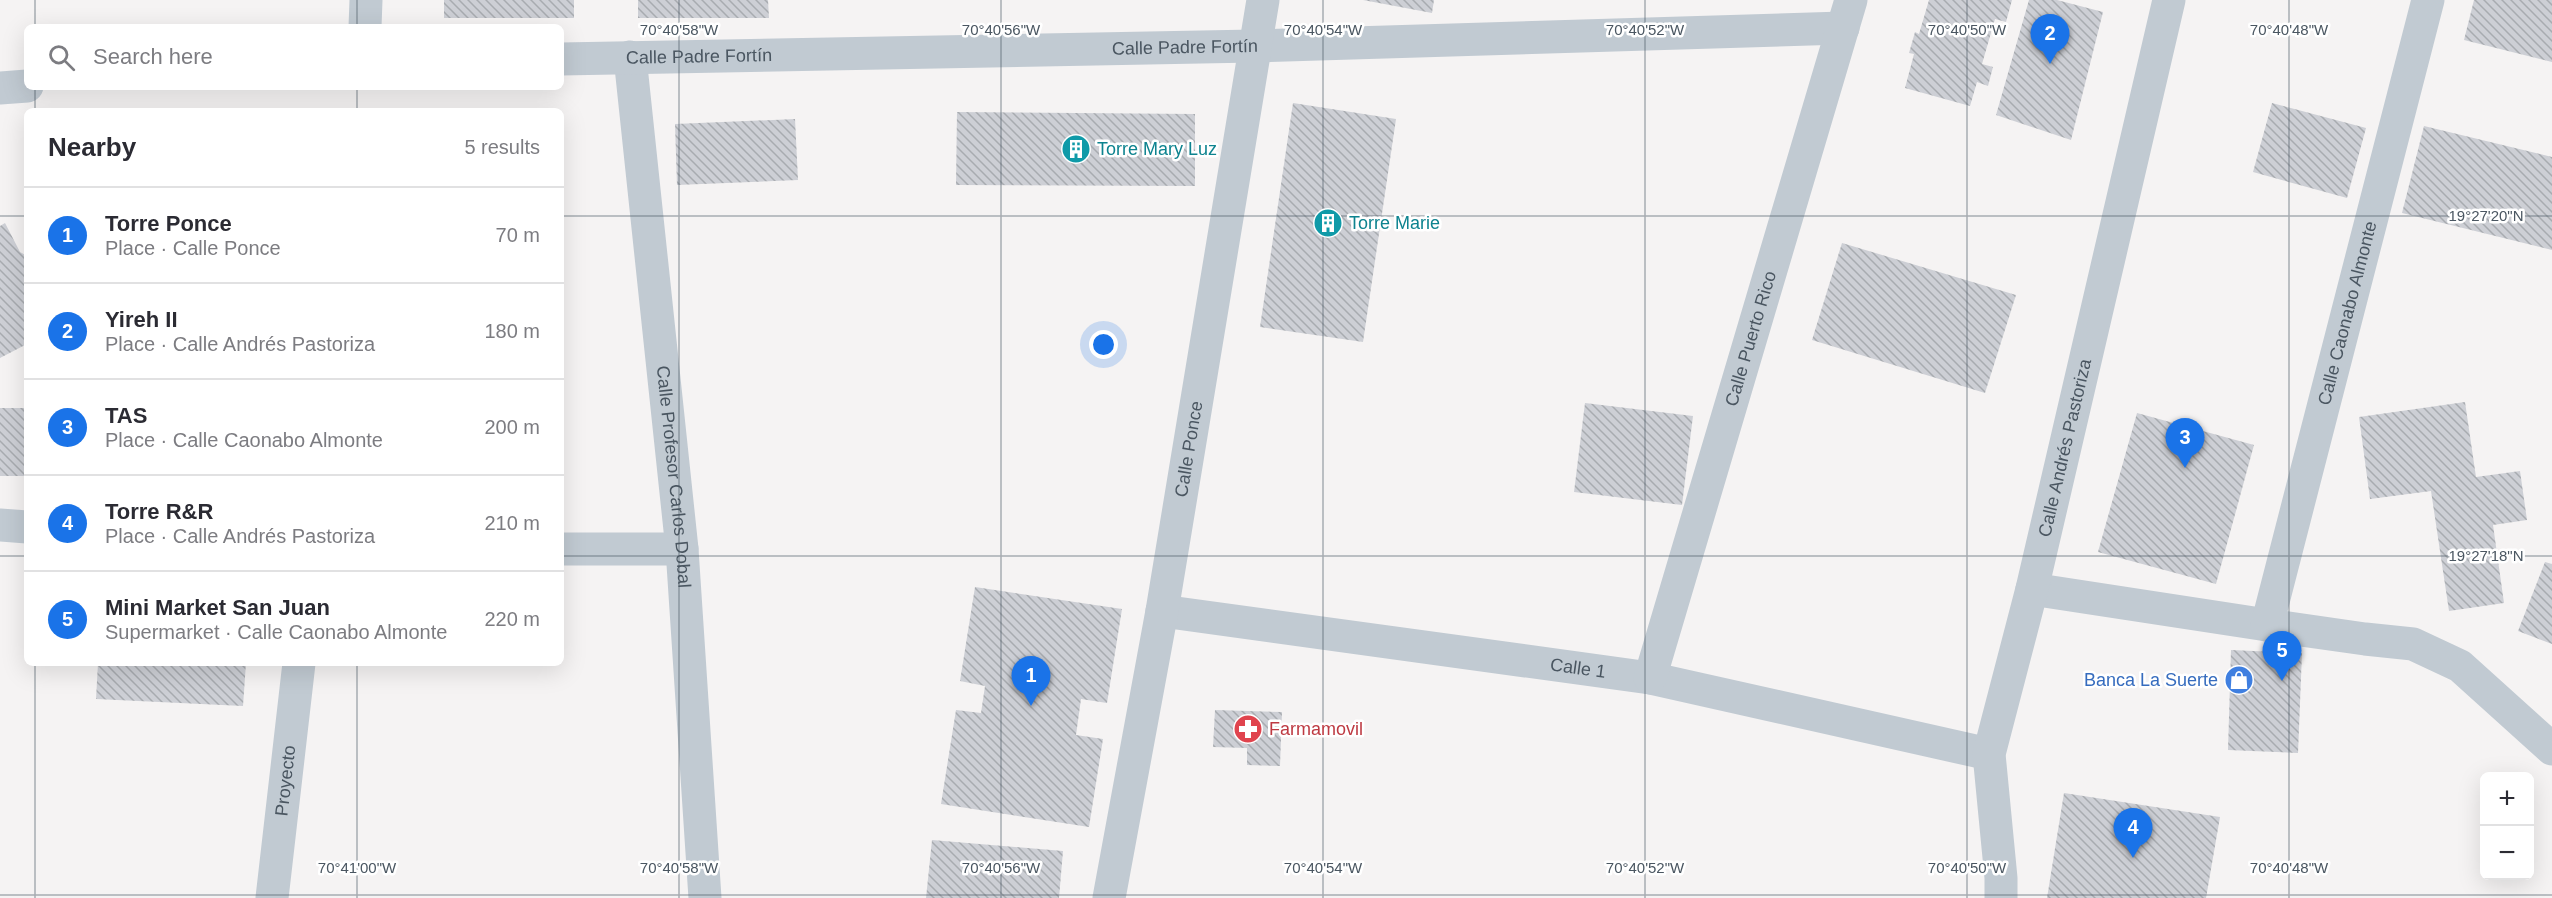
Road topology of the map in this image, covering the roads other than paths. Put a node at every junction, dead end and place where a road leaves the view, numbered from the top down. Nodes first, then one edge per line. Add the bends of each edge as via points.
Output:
1 (366, 0) edge
2 (1263, 0) edge
3 (2169, 0) edge
4 (2428, 0) edge
5 (1847, 14) edge
6 (365, 24) edge
7 (1254, 46) junction
8 (630, 57) junction
9 (564, 59) edge
10 (24, 86) edge
11 (0, 88) edge
12 (0, 525) edge
13 (24, 527) edge
14 (564, 549) edge
15 (682, 549) junction
16 (2032, 588) junction
17 (1162, 611) junction
18 (2267, 625) junction
19 (299, 666) edge
20 (1650, 678) junction
21 (2552, 749) edge
22 (1989, 754) junction
23 (272, 898) edge
24 (705, 898) edge
25 (1109, 898) edge
26 (2001, 898) edge

1 - 6 street
2 - 7 street, Calle Ponce
3 - 16 street, Calle Andrés Pastoriza
4 - 18 street, Calle Caonabo Almonte
5 - 7 street, Calle Padre Fortín
5 - 20 street, Calle Puerto Rico
7 - 8 street, Calle Padre Fortín
7 - 17 street, Calle Ponce
8 - 9 street, Calle Padre Fortín
8 - 15 street, Calle Profesor Carlos Dobal
10 - 11 street
12 - 13 street
14 - 15 street
15 - 24 street, Calle Profesor Carlos Dobal
16 - 18 street
16 - 22 street, Calle Andrés Pastoriza
17 - 20 street, Calle 1
17 - 25 street, Calle Ponce
18 - 21 street via 2413,644 2460,666
19 - 23 street, Proyecto
20 - 22 street, Calle 1
22 - 26 street, Calle Andrés Pastoriza

